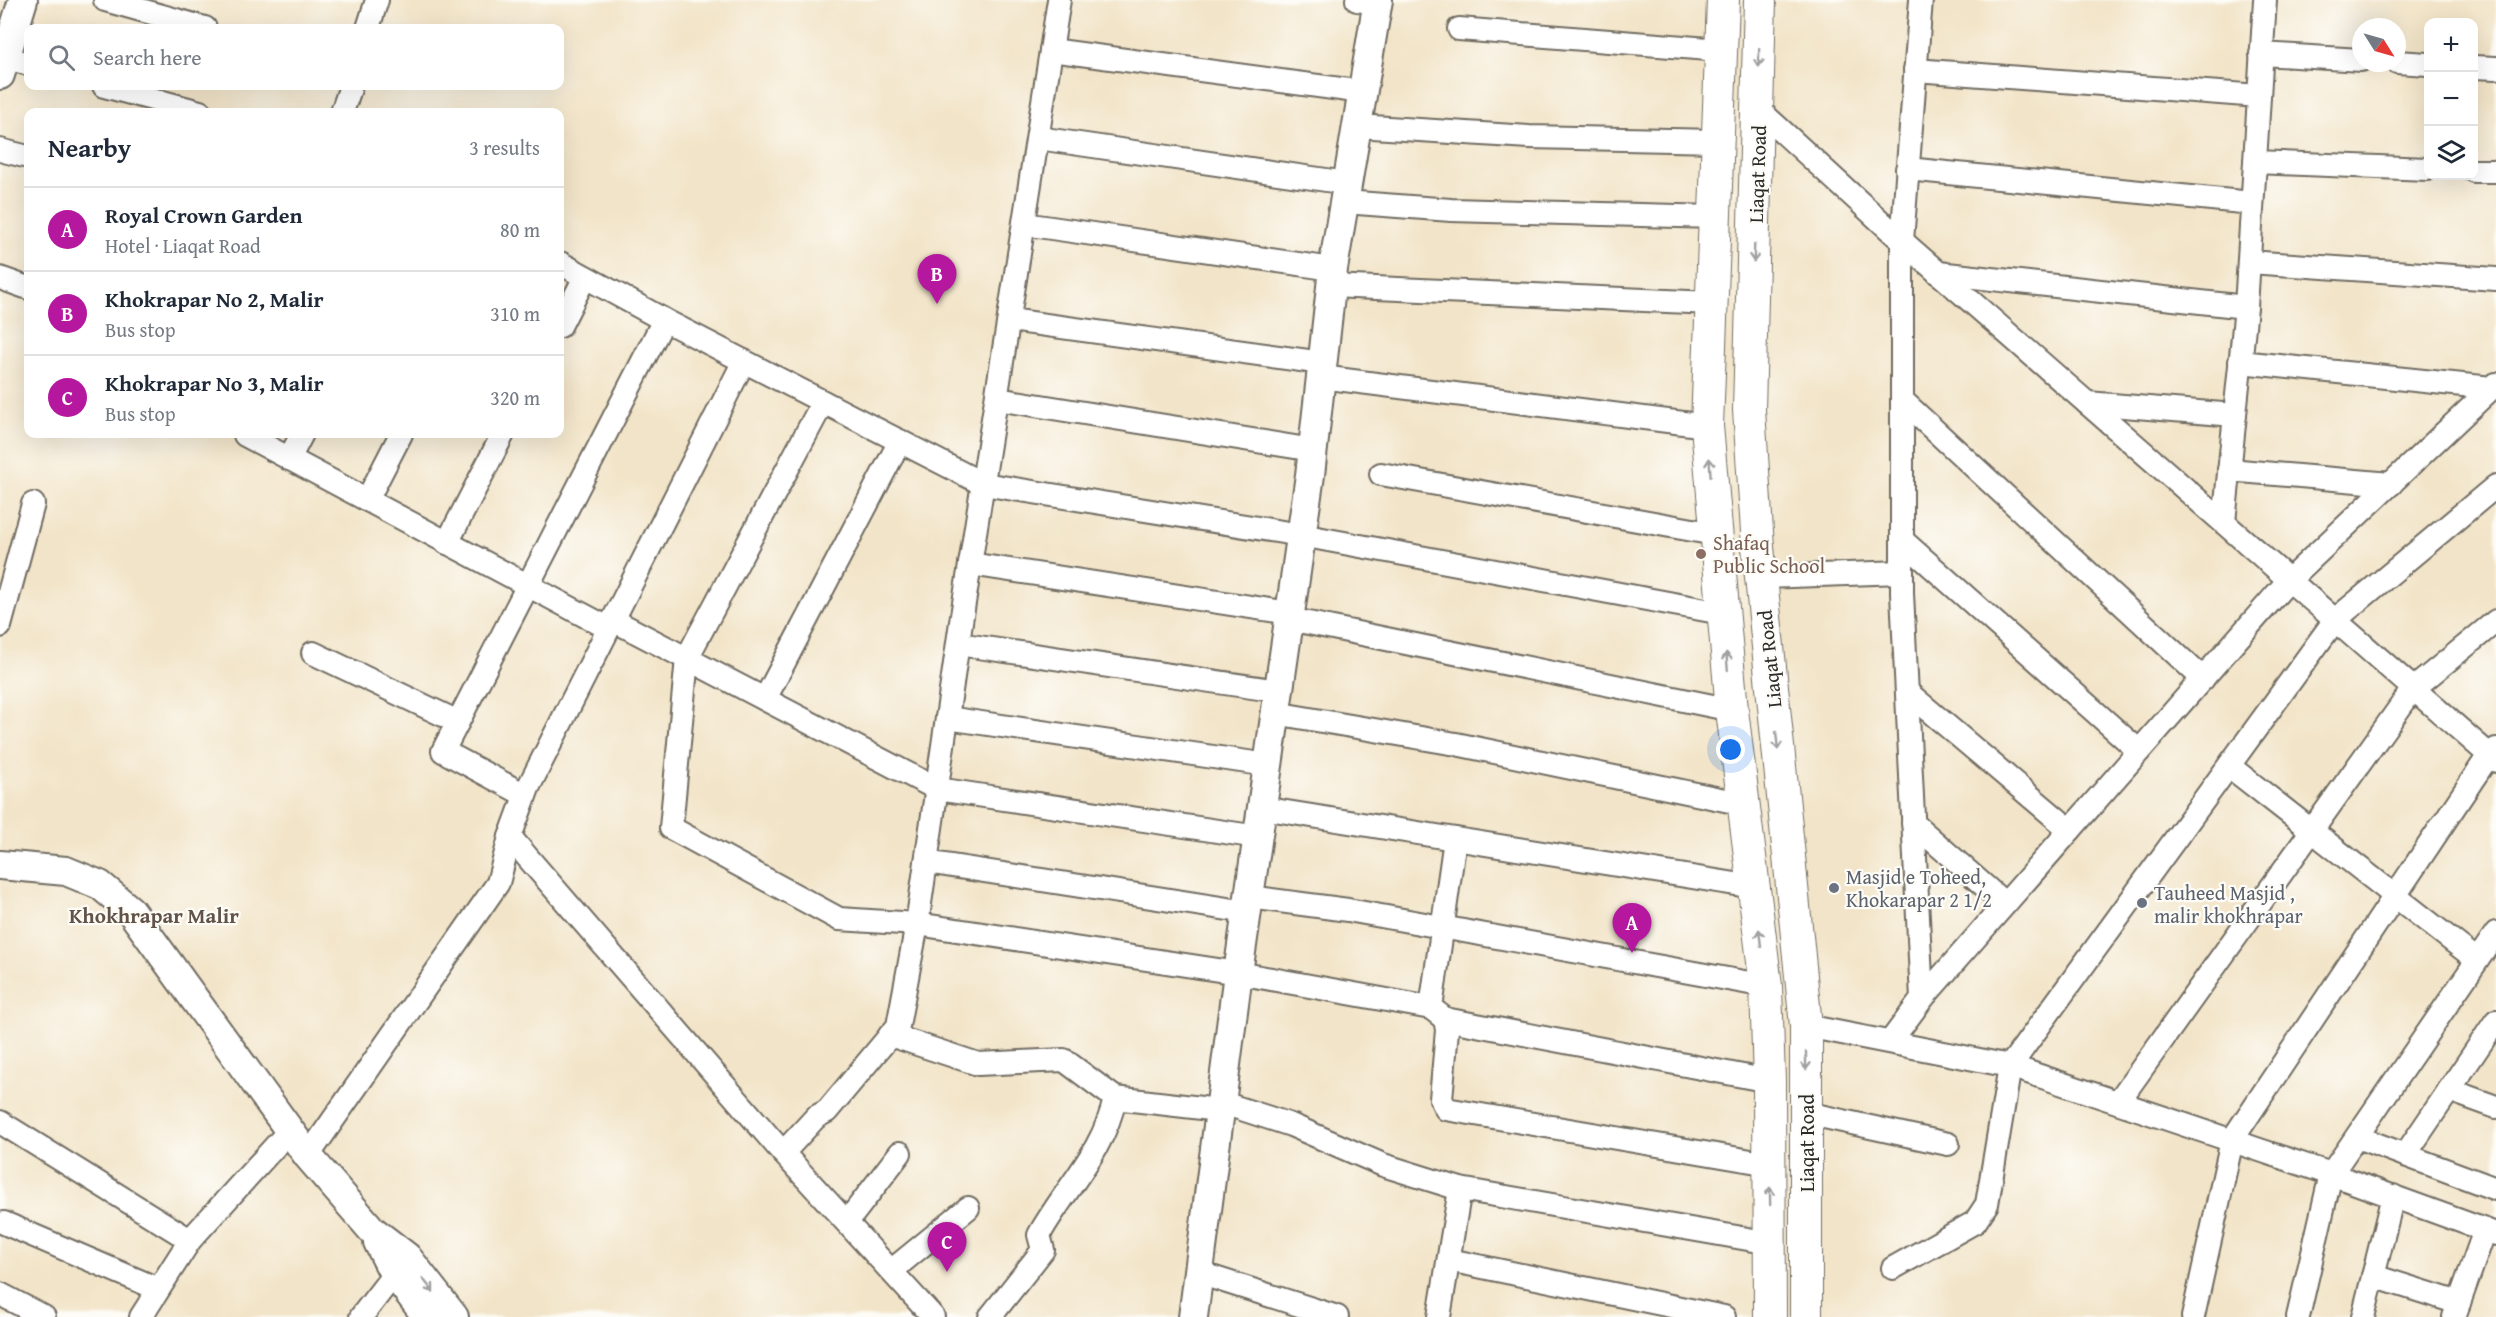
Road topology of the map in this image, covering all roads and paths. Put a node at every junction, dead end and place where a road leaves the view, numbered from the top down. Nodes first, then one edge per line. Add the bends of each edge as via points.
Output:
1 (23, 0) edge
2 (105, 0) edge
3 (377, 0) edge
4 (1059, 0) edge
5 (1723, 0) edge
6 (1760, 0) edge
7 (1921, 0) edge
8 (2265, 0) edge
9 (1371, 1) edge
10 (191, 24) edge
11 (369, 24) edge
12 (1459, 29) dead end
13 (1051, 50) junction
14 (1721, 50) junction
15 (2261, 54) junction
16 (2352, 59) edge
17 (2406, 63) edge
18 (2424, 64) edge
19 (11, 66) edge
20 (2478, 67) edge
21 (2496, 68) edge
22 (1915, 70) junction
23 (119, 90) edge
24 (350, 90) edge
25 (1363, 92) junction
26 (2259, 96) junction
27 (185, 108) edge
28 (343, 108) edge
29 (1759, 110) junction
30 (1357, 126) junction
31 (1038, 138) junction
32 (1718, 141) junction
33 (0, 150) edge
34 (24, 156) edge
35 (2255, 162) junction
36 (1907, 169) junction
37 (2424, 169) edge
38 (2478, 171) edge
39 (2496, 171) edge
40 (1346, 192) junction
41 (2252, 203) junction
42 (1716, 217) junction
43 (1024, 224) junction
44 (1902, 241) junction
45 (2249, 262) junction
46 (564, 265) edge
47 (1938, 273) junction
48 (585, 277) junction
49 (0, 278) edge
50 (1332, 278) junction
51 (2496, 279) edge
52 (24, 287) edge
53 (1711, 303) junction
54 (2246, 307) junction
55 (564, 318) edge
56 (664, 320) junction
57 (1009, 320) junction
58 (744, 361) junction
59 (2240, 362) junction
60 (1322, 370) junction
61 (2494, 386) edge
62 (997, 399) junction
63 (1903, 401) junction
64 (823, 402) junction
65 (2087, 403) junction
66 (2235, 415) junction
67 (1707, 426) junction
68 (250, 438) edge
69 (300, 438) edge
70 (399, 438) edge
71 (502, 438) edge
72 (900, 441) junction
73 (1313, 450) junction
74 (289, 459) junction
75 (2229, 470) junction
76 (1381, 474) dead end
77 (983, 484) junction
78 (2391, 484) junction
79 (2496, 486) edge
80 (367, 500) junction
81 (33, 504) dead end
82 (2224, 522) junction
83 (1715, 534) junction
84 (1301, 535) junction
85 (1902, 540) junction
86 (447, 543) junction
87 (970, 564) junction
88 (1902, 572) junction
89 (1761, 577) junction
90 (2289, 580) junction
91 (528, 586) junction
92 (1722, 613) junction
93 (1289, 616) junction
94 (2335, 620) junction
95 (2496, 621) edge
96 (610, 624) junction
97 (0, 626) edge
98 (958, 644) junction
99 (313, 653) dead end
100 (687, 658) junction
101 (2203, 679) junction
102 (2413, 689) junction
103 (1907, 692) junction
104 (765, 699) junction
105 (1277, 702) junction
106 (1732, 710) junction
107 (947, 718) junction
108 (458, 722) junction
109 (2139, 751) junction
110 (2494, 755) edge
111 (1268, 765) junction
112 (2229, 766) junction
113 (937, 789) junction
114 (525, 795) junction
115 (1744, 804) junction
116 (1262, 808) junction
117 (1913, 823) junction
118 (2070, 830) junction
119 (2312, 831) junction
120 (510, 837) junction
121 (1258, 837) junction
122 (1455, 839) junction
123 (926, 862) junction
124 (0, 865) edge
125 (1754, 887) junction
126 (2395, 895) junction
127 (1248, 904) junction
128 (2006, 904) junction
129 (917, 924) junction
130 (1442, 927) junction
131 (2496, 933) edge
132 (2478, 960) junction
133 (1238, 973) junction
134 (1766, 986) junction
135 (1922, 999) junction
136 (1438, 1014) junction
137 (2496, 1021) edge
138 (1806, 1026) junction
139 (890, 1035) junction
140 (1890, 1042) junction
141 (2010, 1066) junction
142 (1769, 1081) junction
143 (2450, 1090) junction
144 (1115, 1098) junction
145 (2118, 1102) junction
146 (1220, 1106) junction
147 (2496, 1107) edge
148 (1806, 1113) junction
149 (0, 1122) edge
150 (289, 1131) junction
151 (2357, 1137) junction
152 (2232, 1140) junction
153 (1948, 1144) dead end
154 (783, 1153) junction
155 (900, 1153) dead end
156 (2405, 1155) junction
157 (308, 1156) junction
158 (1769, 1164) junction
159 (2331, 1174) junction
160 (1460, 1189) junction
161 (2496, 1189) edge
162 (2393, 1196) junction
163 (968, 1208) dead end
164 (847, 1222) junction
165 (4, 1223) dead end
166 (2490, 1232) edge
167 (190, 1240) junction
168 (1771, 1243) junction
169 (1449, 1260) junction
170 (400, 1265) junction
171 (1893, 1268) dead end
172 (891, 1271) junction
173 (1199, 1272) junction
174 (2373, 1276) junction
175 (158, 1288) junction
176 (0, 1294) edge
177 (2456, 1310) edge
178 (1001, 1313) edge
179 (44, 1317) edge
180 (141, 1317) edge
181 (361, 1317) edge
182 (427, 1317) edge
183 (454, 1317) edge
184 (933, 1317) edge
185 (1193, 1317) edge
186 (1337, 1317) edge
187 (1439, 1317) edge
188 (1724, 1317) edge
189 (1770, 1317) edge
190 (1806, 1317) edge
191 (2193, 1317) edge
192 (2298, 1317) edge
193 (2363, 1317) edge

1 - 19 street
2 - 10 street
3 - 11 street
4 - 13 street
5 - 14 main road
6 -> 29 main road, Liaqat Road
7 - 22 street
8 - 15 street
9 - 25 street
12 - 14 street
13 - 25 street
13 - 31 street
14 - 32 main road
15 - 16 street
15 - 26 street
17 - 18 street
20 - 21 street
22 - 26 street
22 - 36 street
23 - 27 street
24 - 28 street
25 - 30 street
26 - 35 street
29 - 44 street
29 -> 89 main road, Liaqat Road via 1749,410
30 - 32 street via 1529,137
30 - 40 street
31 - 40 street
31 - 43 street
32 - 42 main road
33 - 34 street
35 - 37 street
35 - 41 street
36 - 41 street
36 - 44 street
38 - 39 street
40 - 42 street via 1462,210
40 - 50 street
41 - 45 street
42 - 53 main road
43 - 50 street
43 - 57 street
44 - 47 street
44 - 63 street
45 - 51 street
45 - 54 street
46 - 48 street
47 - 54 street
47 - 65 street
48 - 55 street
48 - 56 street
49 - 52 street
50 - 53 street
50 - 60 street
53 - 67 main road
54 - 59 street
56 - 58 street
56 - 91 street
57 - 60 street
57 - 62 street
58 - 64 street
58 - 96 street
59 - 61 street
59 - 66 street
60 - 67 street
60 - 73 street
61 - 78 street
62 - 73 street
62 - 77 street
63 - 85 street
63 - 101 street
64 - 72 street
64 - 100 street
65 - 66 street
65 - 82 street
66 - 75 street
83 -> 67 main road
68 - 74 street
69 - 74 street
70 - 80 street
71 - 86 street
72 - 77 street
72 - 104 street
73 - 84 street
74 - 80 street
75 - 78 street
75 - 82 street
76 - 83 street
77 - 84 street
77 - 87 street
78 - 90 street
79 - 94 street
80 - 86 street
81 - 97 street
82 - 90 street
83 - 92 main road
84 - 92 street
84 - 93 street
85 - 88 street
85 - 109 street
86 - 91 street
87 - 93 street
87 - 98 street
88 - 89 street
88 - 103 street
89 -> 138 main road, Liaqat Road
90 - 94 street
90 - 101 street
91 - 96 street
91 - 108 street
106 -> 92 main road
93 - 105 street
93 - 106 street
94 - 102 street
94 - 112 street
95 - 102 street
96 - 100 street
96 - 114 street
98 - 105 street
98 - 107 street
99 - 108 street
100 - 104 street
100 - 129 street via 671,828 839,919
101 - 109 street
102 - 110 street
102 - 119 street
103 - 117 street
103 - 118 street
104 - 113 street
105 - 111 street
105 - 115 street
106 - 115 main road
107 - 111 street
107 - 113 street
108 - 114 street via 443,751
109 - 118 street
110 - 126 street
111 - 116 street
112 - 119 street
112 - 141 street
113 - 121 street
113 - 123 street
114 - 120 street
115 - 125 main road
116 - 121 street
116 - 122 street
117 - 128 street
117 - 135 street
118 - 128 street
119 - 126 street
119 - 145 street
120 - 154 street
120 - 157 street via 498,883
121 - 127 street
122 - 125 street
122 - 130 street
123 - 127 street
123 - 129 street
124 - 150 street via 66,871 100,885 130,910
134 -> 125 main road
126 - 132 street
126 - 152 street
127 - 130 street via 1348,910
127 - 133 street
128 - 135 street
129 - 133 street
129 - 139 street via 898,1026
130 - 134 street
130 - 136 street
131 - 132 street
132 - 151 street
133 - 136 street
133 - 146 street
134 - 142 main road
135 - 140 street
136 - 142 street
136 - 158 street via 1447,1030 1441,1099 1446,1109
137 - 143 street
138 - 140 street
138 -> 148 main road, Liaqat Road
139 - 144 street via 978,1064 1064,1060
139 - 154 street via 827,1111
140 - 141 street
141 - 145 street
141 - 171 street via 1982,1215
142 - 158 main road
143 - 147 street
143 - 156 street
144 - 146 street
144 - 178 street via 1100,1145 1040,1235 1044,1250
145 - 152 street
146 - 160 street via 1291,1125 1383,1165
146 - 173 street
148 - 153 street
148 - 190 main road, Liaqat Road
149 - 167 street
150 - 157 street
150 - 167 street
151 - 156 street
151 - 159 street
152 - 159 street
152 - 191 street
154 - 164 street
155 - 164 street
156 - 161 street
157 - 170 street
168 -> 158 main road
159 - 162 street
159 - 192 street
160 - 168 street
160 - 169 street
162 - 166 street
162 - 174 street
163 - 172 street
164 - 172 street
165 - 175 street
166 - 177 street
167 - 175 street
168 - 189 main road
169 - 187 street
169 - 188 street
170 - 181 street
170 - 182 street
170 -> 183 street
172 - 184 street
173 - 185 street
173 - 186 street
174 - 177 street
174 - 193 street
175 - 180 street
176 - 179 street

